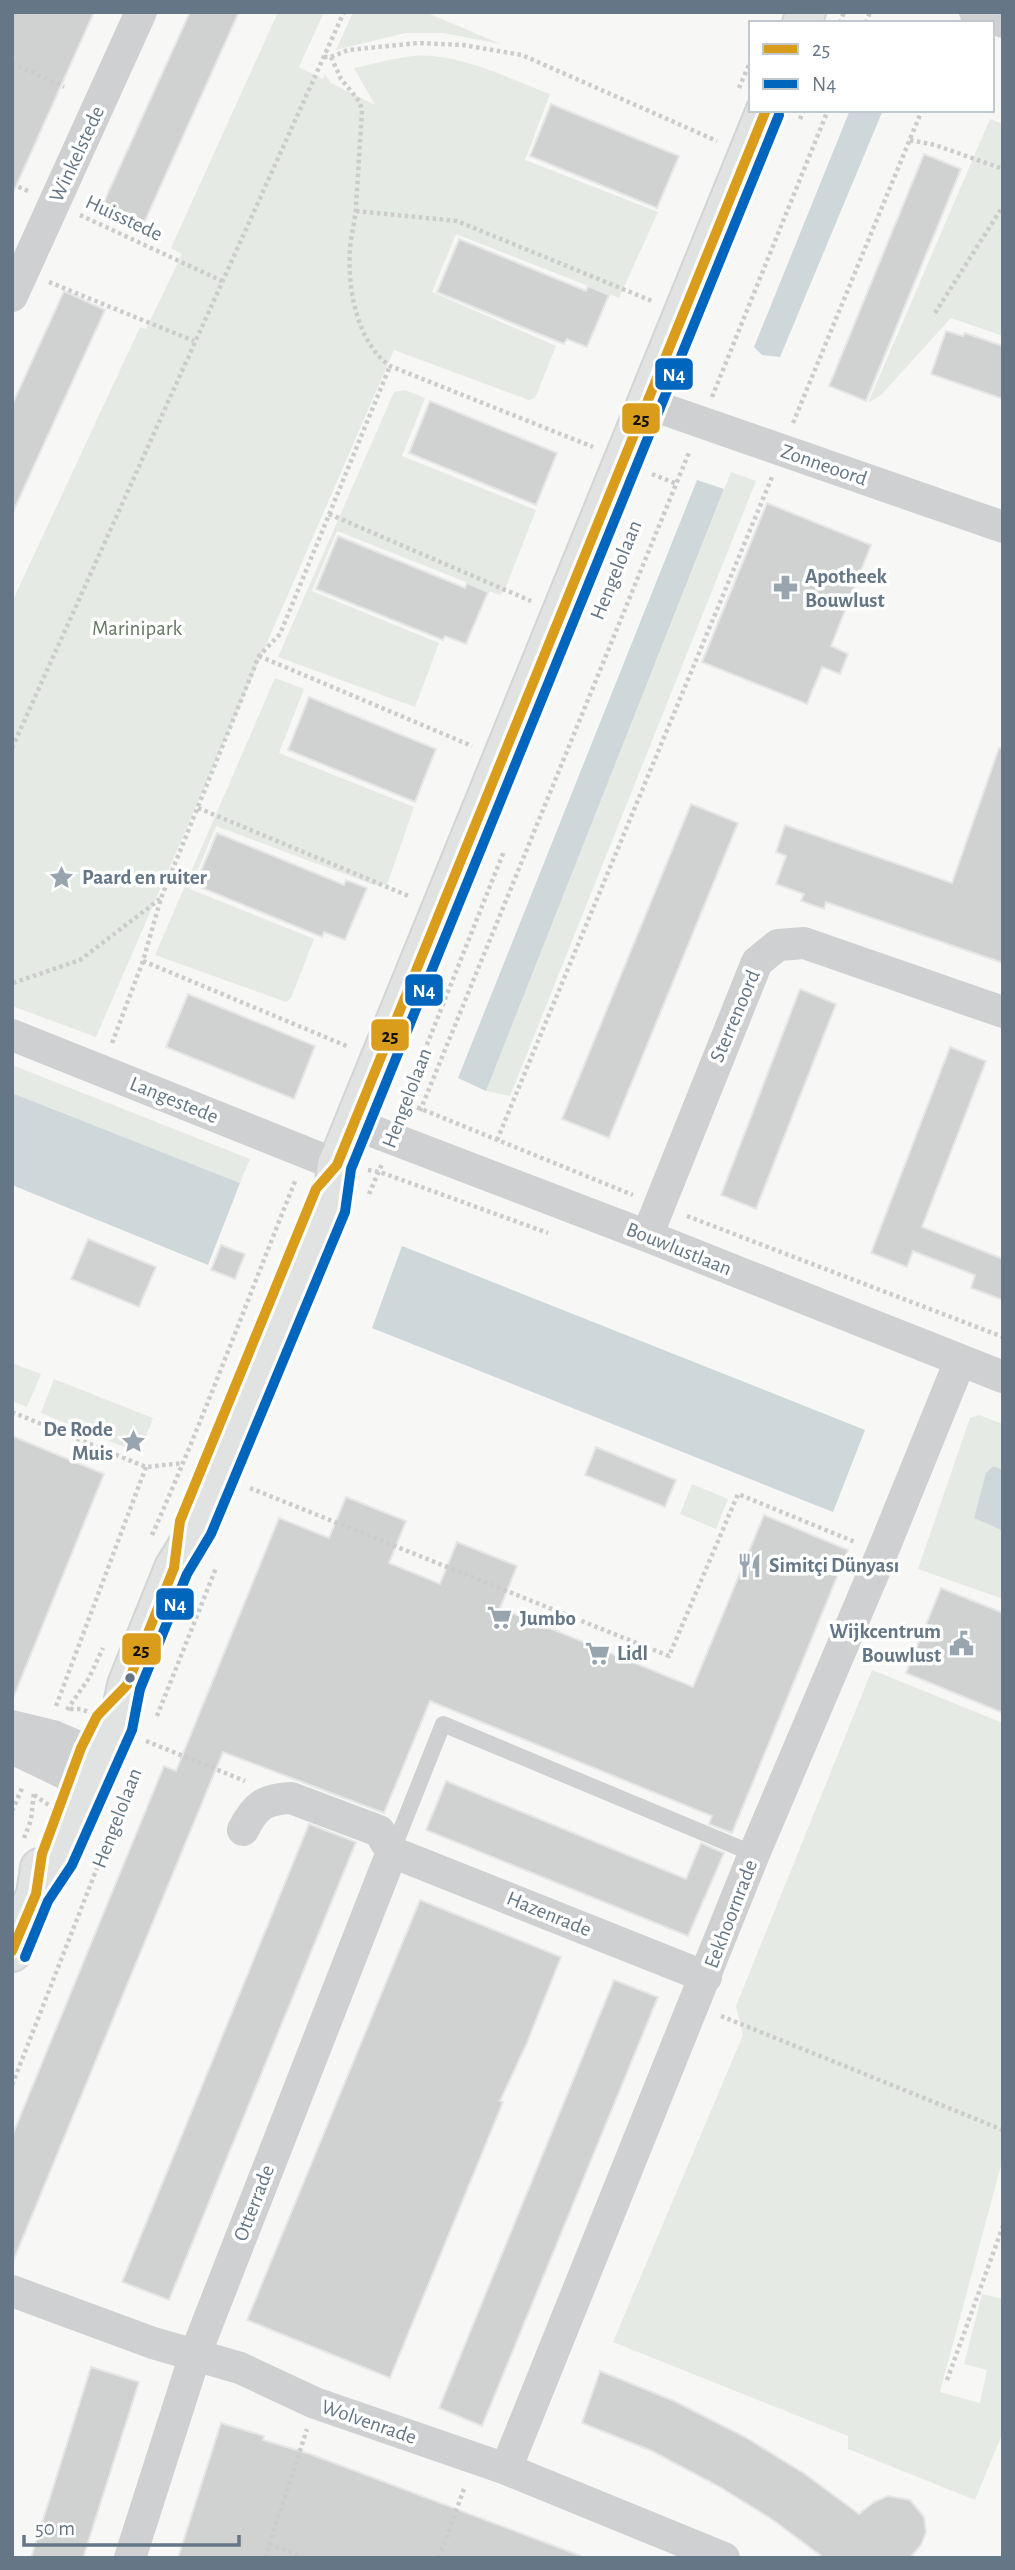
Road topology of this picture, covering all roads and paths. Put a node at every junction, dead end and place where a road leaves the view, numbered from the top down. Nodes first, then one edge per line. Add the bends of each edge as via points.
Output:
1 (142, 12) edge
2 (344, 12) edge
3 (975, 12) edge
4 (1003, 22) edge
5 (324, 57) junction
6 (331, 57) junction
7 (12, 63) edge
8 (64, 86) dead end
9 (827, 112) edge
10 (921, 112) edge
11 (782, 117) edge
12 (910, 140) junction
13 (717, 141) dead end
14 (1003, 169) edge
15 (12, 184) edge
16 (54, 203) junction
17 (1003, 206) edge
18 (356, 211) junction
19 (222, 281) junction
20 (18, 284) edge
21 (652, 301) dead end
22 (935, 313) dead end
23 (194, 341) junction
24 (390, 366) junction
25 (646, 403) junction
26 (702, 422) junction
27 (782, 451) junction
28 (646, 471) junction
29 (677, 484) junction
30 (329, 514) junction
31 (1003, 527) edge
32 (531, 601) dead end
33 (259, 656) junction
34 (472, 746) dead end
35 (12, 748) edge
36 (198, 808) junction
37 (506, 846) dead end
38 (411, 897) dead end
39 (161, 898) junction
40 (144, 961) junction
41 (12, 983) edge
42 (1003, 1012) edge
43 (12, 1035) edge
44 (351, 1048) dead end
45 (101, 1071) junction
46 (420, 1111) dead end
47 (354, 1124) junction
48 (390, 1137) junction
49 (498, 1140) dead end
50 (337, 1165) junction
51 (365, 1201) dead end
52 (647, 1236) junction
53 (960, 1362) junction
54 (1003, 1377) edge
55 (12, 1412) edge
56 (146, 1467) junction
57 (252, 1475) dead end
58 (882, 1553) junction
59 (162, 1554) junction
60 (217, 1564) dead end
61 (106, 1640) dead end
62 (157, 1717) dead end
63 (12, 1726) edge
64 (152, 1730) dead end
65 (12, 1748) edge
66 (60, 1755) junction
67 (291, 1798) junction
68 (12, 1811) edge
69 (243, 1830) dead end
70 (112, 1831) dead end
71 (22, 1846) dead end
72 (391, 1852) junction
73 (754, 1854) junction
74 (12, 1952) edge
75 (706, 1977) junction
76 (695, 2006) junction
77 (12, 2085) edge
78 (1003, 2130) edge
79 (1003, 2226) edge
80 (12, 2291) edge
81 (195, 2355) junction
82 (947, 2380) dead end
83 (315, 2403) junction
84 (475, 2458) junction
85 (506, 2469) junction
86 (269, 2544) junction
87 (130, 2558) edge
88 (265, 2558) edge
89 (306, 2558) edge
90 (439, 2558) edge
91 (724, 2558) edge

1 - 16 street, Winkelstede
2 - 5 path
3 - 4 street
5 - 6 path
5 - 19 path
6 - 13 path via 348,50 418,43 522,55
6 - 18 path via 362,110
7 - 8 path
9 - 26 path
10 - 12 path
11 - 25 street, Hengelolaan
12 - 14 path
12 - 27 path
15 - 16 path, Huisstede
16 - 19 path, Huisstede
16 - 20 street, Winkelstede
17 - 22 path
18 - 21 path via 457,221
18 - 24 path via 350,251 359,322 379,359
19 - 23 path
20 - 23 path
23 - 35 path
24 - 28 path
24 - 30 path
25 - 26 street, Zonneoord
25 - 28 street, Hengelolaan
26 - 27 street, Zonneoord
26 - 29 path
27 - 31 street, Zonneoord
27 - 49 path
28 - 29 path
28 - 47 street, Hengelolaan
29 - 46 path
30 - 32 path
30 - 33 path via 280,634
33 - 34 path
33 - 36 path
36 - 38 path
36 - 39 path
37 - 48 path, Hengelolaan
39 - 40 path
39 - 41 path via 80,960
40 - 44 path
40 - 45 path
42 - 52 street, Sterrenoord via 804,943 778,945 757,962
43 - 45 street, Langestede
45 - 50 street, Langestede
47 - 48 street, Bouwlustlaan
47 - 50 street, Hengelolaan
48 - 51 path, Hengelolaan
48 - 52 street, Bouwlustlaan
50 - 59 street, Hengelolaan via 332,1207 198,1529
52 - 53 street, Bouwlustlaan
53 - 54 street, Bouwlustlaan
53 - 58 street, Eekhoornrade
55 - 56 path
56 - 59 path via 184,1463
56 - 66 path
57 - 58 path via 247,1487 669,1656 738,1494
58 - 73 street, Eekhoornrade
59 - 66 street, Hengelolaan via 119,1724
60 - 62 path
61 - 66 path
63 - 66 street
64 - 67 path, Hengelolaan via 147,1743
65 - 66 street
66 - 68 path
66 - 71 path via 36,1779
66 - 74 street, Hengelolaan via 36,1894
67 - 69 street via 263,1804 252,1812
67 - 72 street via 379,1831
70 - 77 path, Hengelolaan
72 - 73 lane via 443,1724
72 - 75 street, Hazenrade
72 - 81 street, Otterrade
73 - 75 street, Eekhoornrade
75 - 76 street, Eekhoornrade
76 - 78 path
76 - 85 street, Eekhoornrade
79 - 82 path
80 - 81 street, Wolvenrade
81 - 83 street, Wolvenrade via 240,2368
81 - 87 street, Otterrade
83 - 84 street, Wolvenrade
83 - 86 path
84 - 85 street, Wolvenrade
84 - 90 path
85 - 91 street, Wolvenrade
86 - 88 path
86 - 89 path

